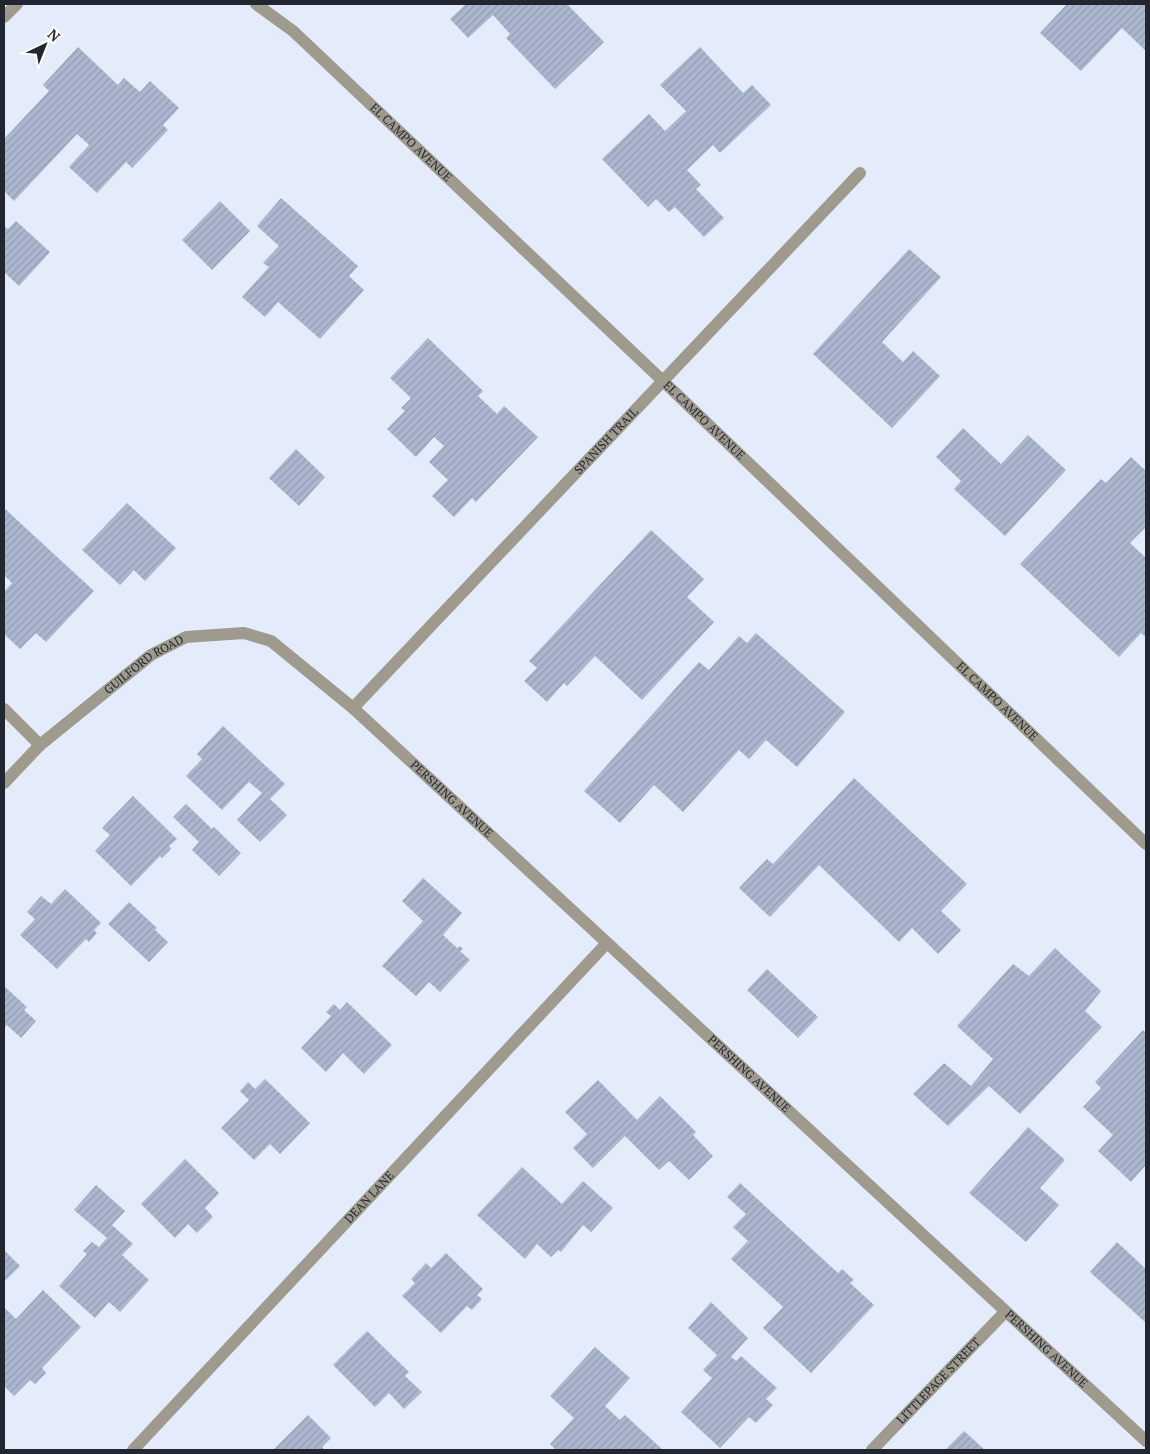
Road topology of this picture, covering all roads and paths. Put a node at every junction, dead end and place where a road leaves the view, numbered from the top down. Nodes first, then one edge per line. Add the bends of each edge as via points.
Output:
1 (17, 4) edge
2 (256, 4) edge
3 (4, 17) edge
4 (860, 173) dead end
5 (664, 382) junction
6 (353, 708) junction
7 (4, 709) edge
8 (40, 745) junction
9 (4, 783) edge
10 (1146, 844) edge
11 (606, 944) junction
12 (1005, 1312) junction
13 (1146, 1440) edge
14 (133, 1450) edge
15 (872, 1450) edge

1 - 3 street
2 - 5 street, EL CAMPO AVENUE via 293,31
4 - 5 street, SPANISH TRAIL
5 - 6 street, SPANISH TRAIL
5 - 10 street, EL CAMPO AVENUE
6 - 8 street, GUILFORD ROAD via 271,641 244,633 186,637 151,655
6 - 11 street, PERSHING AVENUE
7 - 8 street
8 - 9 street, GUILFORD ROAD
11 - 12 street, PERSHING AVENUE
11 - 14 street, DEAN LANE
12 - 13 street, PERSHING AVENUE
12 - 15 street, LITTLEPAGE STREET

